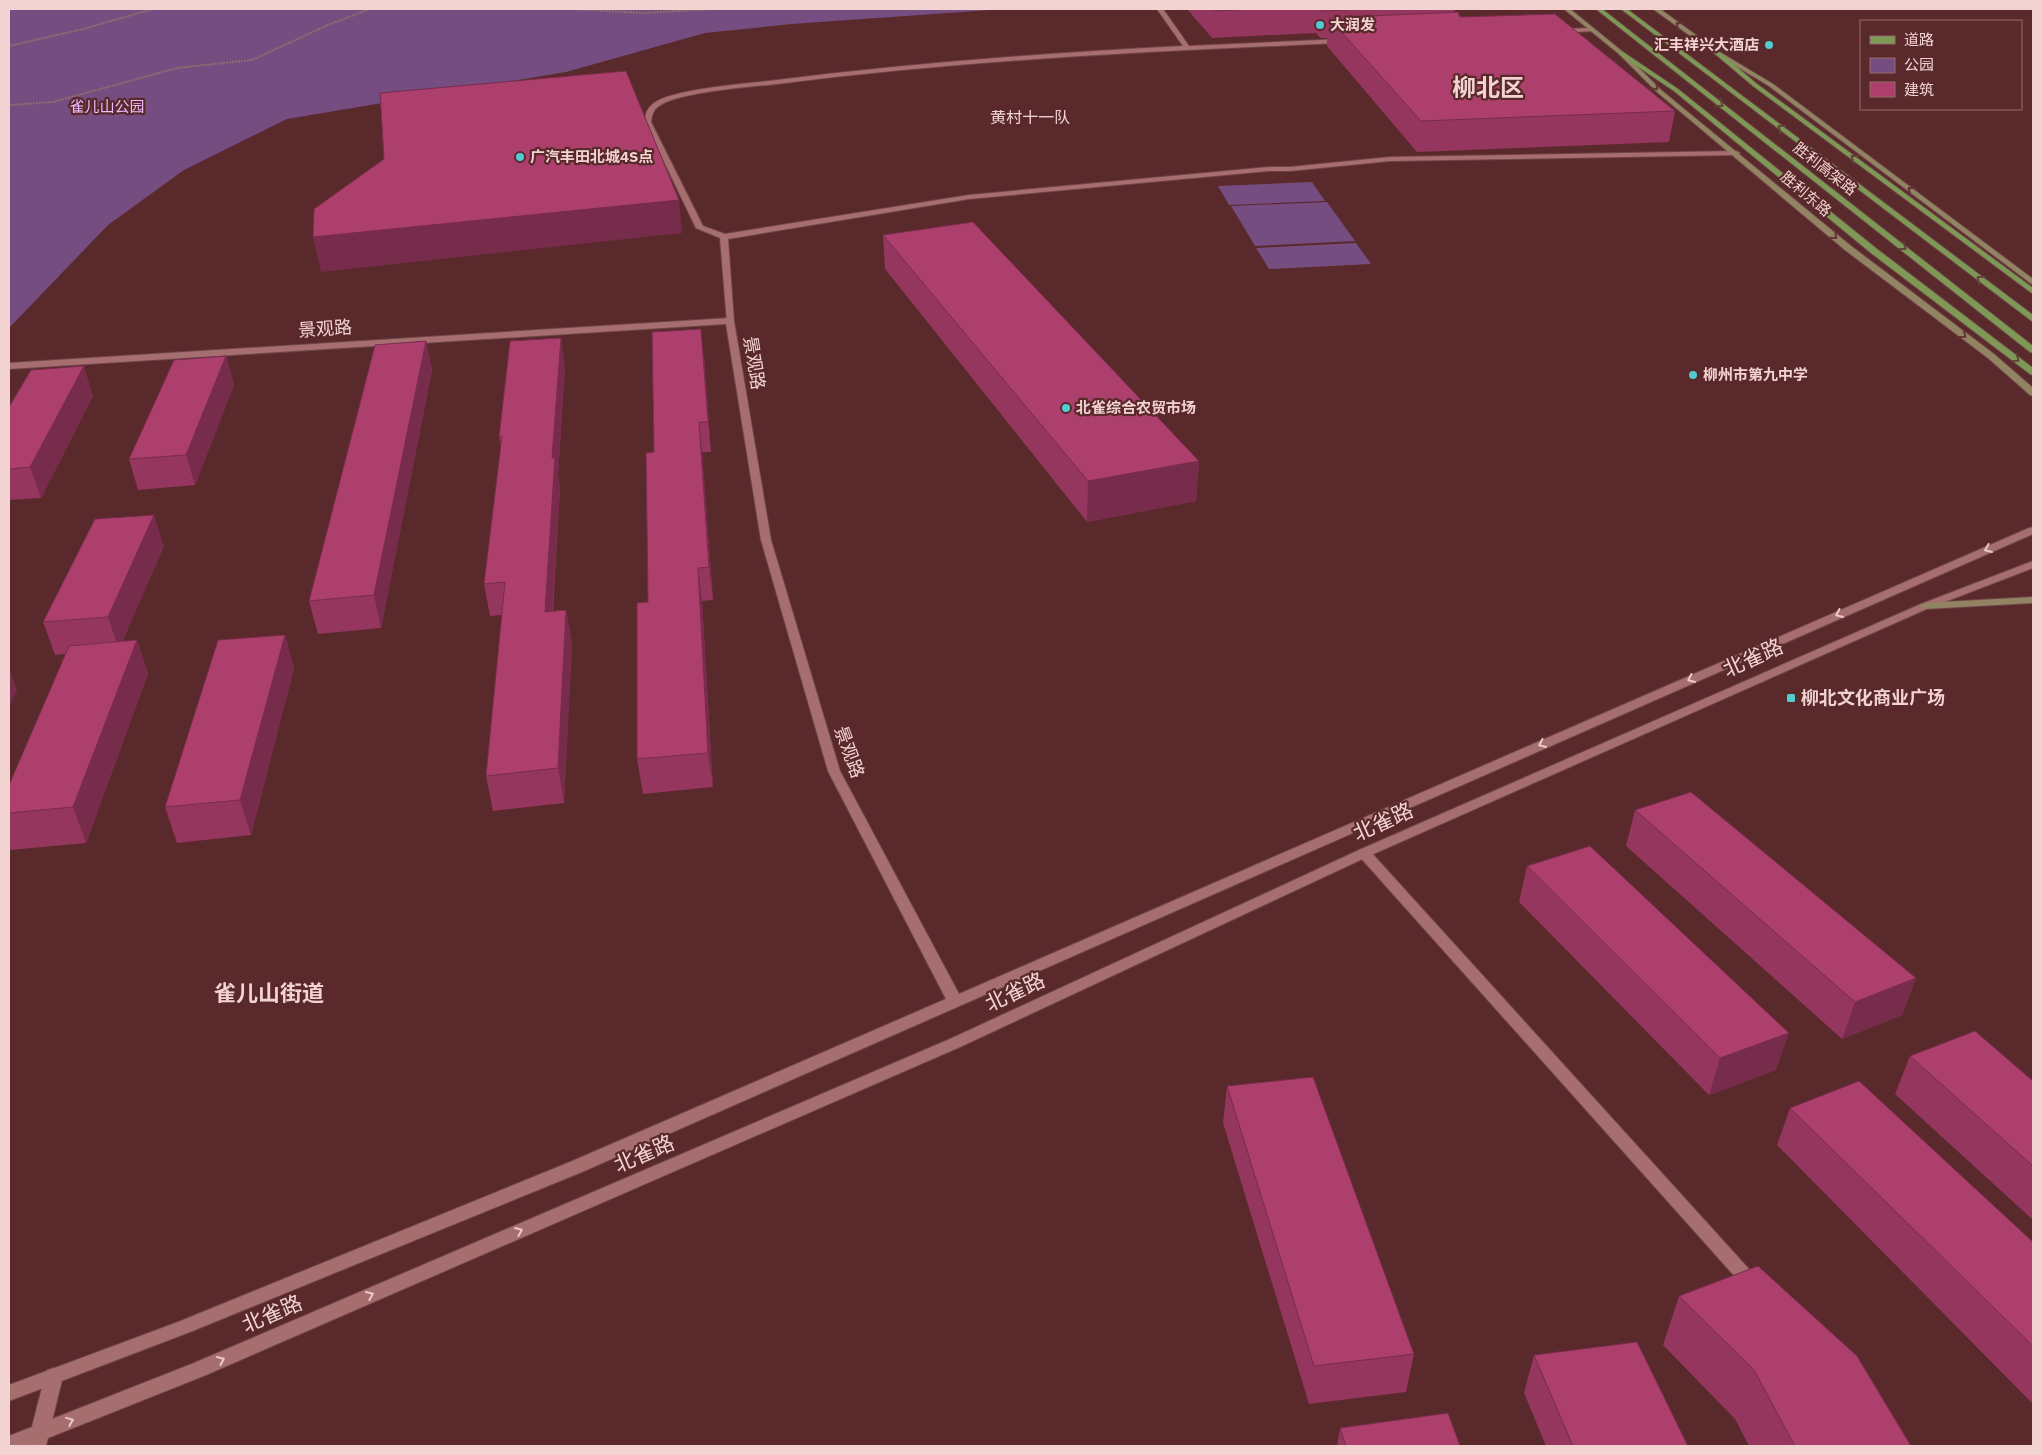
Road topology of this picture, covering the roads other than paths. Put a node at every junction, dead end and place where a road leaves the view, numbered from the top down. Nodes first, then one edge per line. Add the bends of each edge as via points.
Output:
1 (1160, 9) edge
2 (1566, 9) edge
3 (1599, 9) edge
4 (1624, 9) edge
5 (1656, 9) edge
6 (1592, 30) junction
7 (1552, 31) edge
8 (1355, 40) edge
9 (1187, 48) junction
10 (1716, 52) junction
11 (1621, 53) junction
12 (1736, 153) junction
13 (724, 237) junction
14 (2033, 283) edge
15 (2033, 292) edge
16 (2033, 319) edge
17 (730, 321) junction
18 (2033, 350) edge
19 (9, 366) edge
20 (2033, 372) edge
21 (2020, 383) junction
22 (2033, 393) edge
23 (2033, 398) edge
24 (2033, 530) edge
25 (2033, 564) edge
26 (2033, 600) edge
27 (1925, 606) junction
28 (1364, 853) junction
29 (955, 1001) junction
30 (1765, 1298) edge
31 (54, 1376) junction
32 (9, 1394) edge
33 (37, 1440) edge
34 (9, 1446) edge

1 - 9 street
2 - 6 main road, 胜利东路
3 -> 18 main road, 胜利高架路
16 -> 4 main road, 胜利高架路
10 -> 5 main road
6 - 7 street
6 - 11 main road, 胜利东路
8 - 9 street
9 - 13 street via 906,66 731,88 658,104 649,112 648,122 678,184 700,228
14 -> 10 main road via 1771,85
15 -> 10 main road via 1755,85
11 -> 12 main road, 胜利东路 via 1658,91
11 -> 20 main road via 1676,90 1874,251
12 - 13 street via 1390,159 1269,169 969,197
12 -> 21 main road, 胜利东路 via 1848,248 1991,356
13 - 17 street
17 - 19 street, 景观路
17 - 29 street, 景观路 via 766,540 834,771
21 - 22 main road, 胜利东路
21 - 23 main road
24 -> 29 street, 北雀路
25 - 27 street, 北雀路
26 - 27 main road
27 - 28 street, 北雀路
28 - 30 street
33 -> 28 street, 北雀路 via 946,1046
29 - 31 street, 北雀路 via 576,1167
31 - 32 street, 北雀路
31 - 33 street
33 - 34 street, 北雀路

